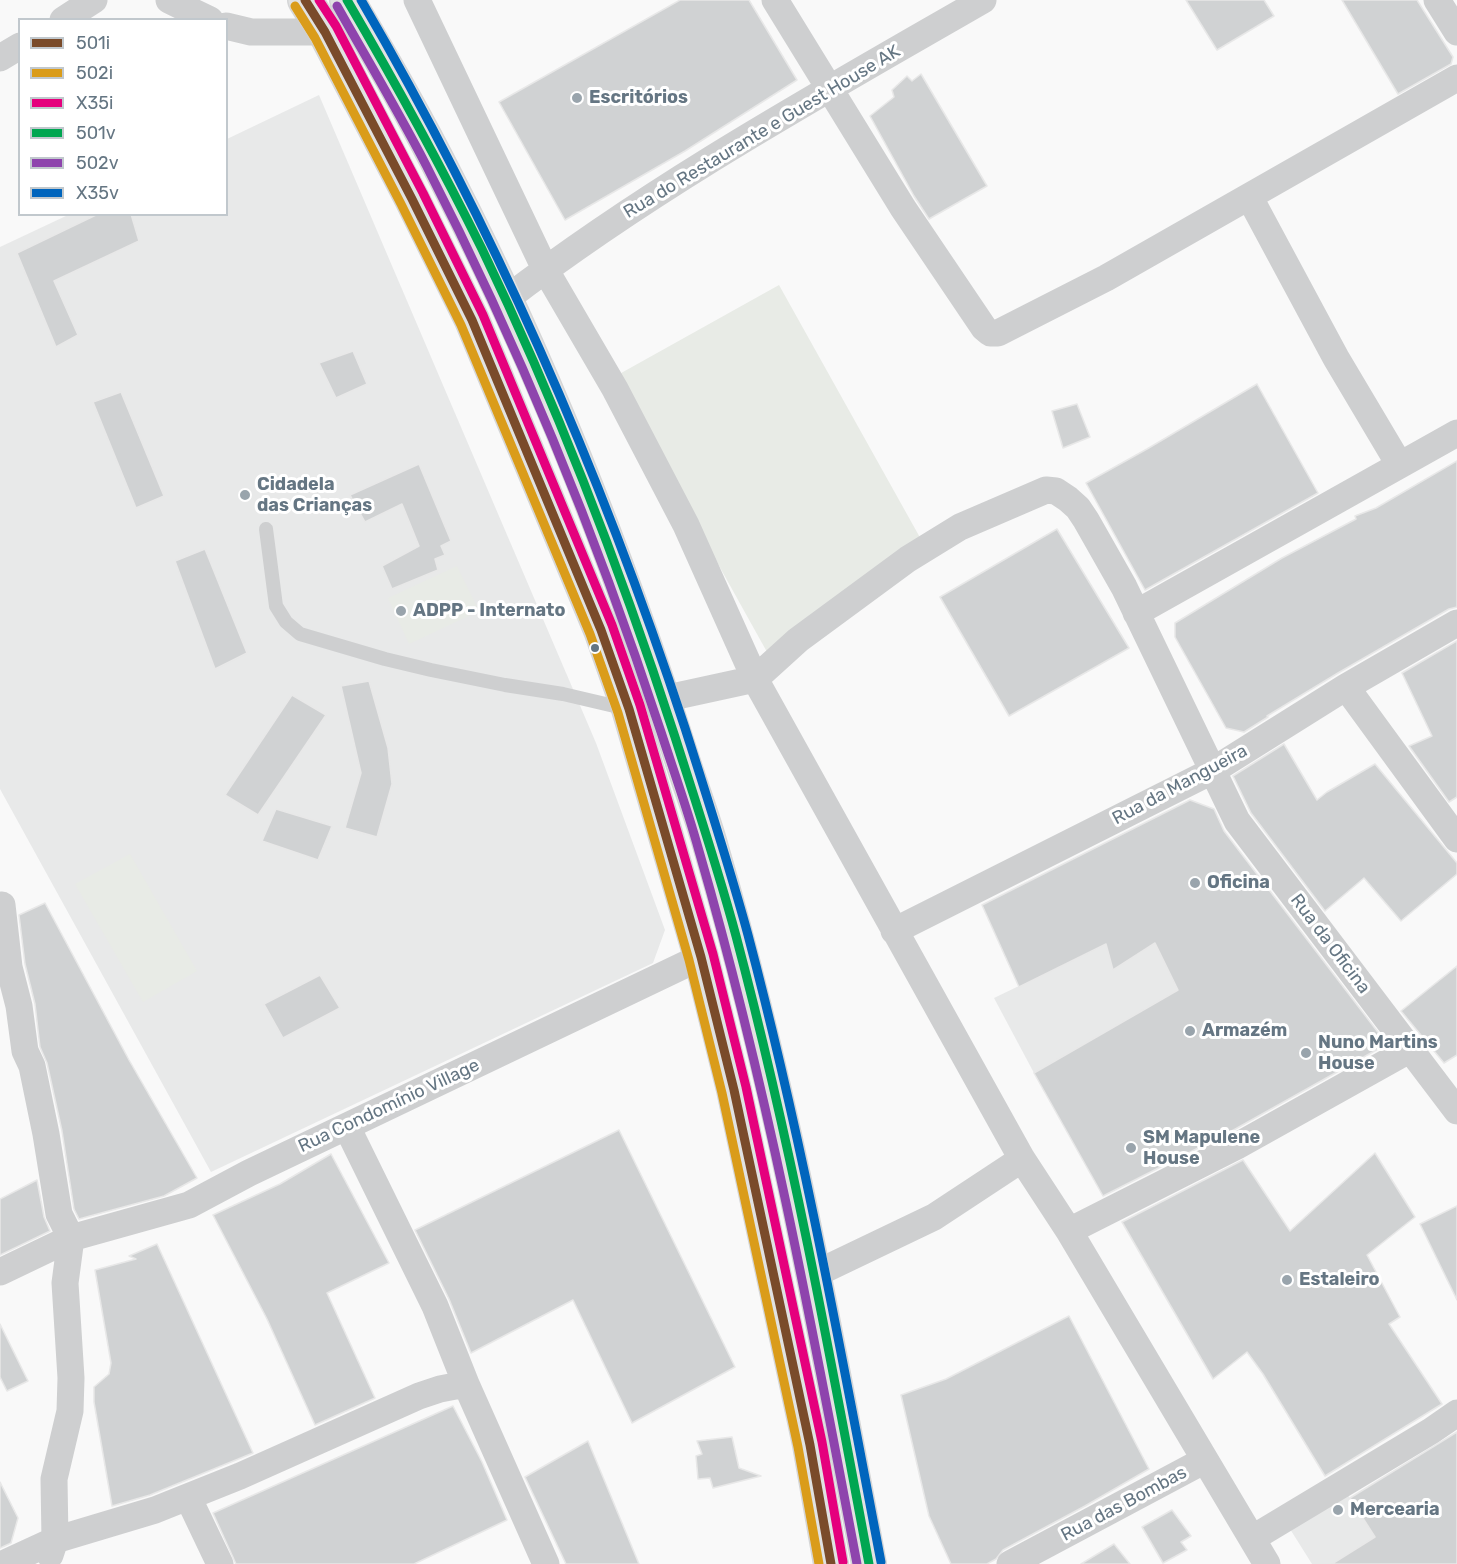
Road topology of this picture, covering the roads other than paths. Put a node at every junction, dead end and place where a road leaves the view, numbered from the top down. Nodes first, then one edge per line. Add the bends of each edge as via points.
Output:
1 (94, 0) edge
2 (169, 0) edge
3 (305, 0) edge
4 (347, 0) edge
5 (417, 0) edge
6 (775, 0) edge
7 (983, 0) edge
8 (1437, 0) edge
9 (66, 18) edge
10 (206, 18) edge
11 (228, 26) edge
12 (326, 32) junction
13 (1457, 32) edge
14 (18, 47) edge
15 (0, 58) edge
16 (1457, 78) edge
17 (831, 88) junction
18 (1250, 198) junction
19 (545, 269) junction
20 (505, 300) junction
21 (1457, 433) edge
22 (1399, 464) junction
23 (266, 529) dead end
24 (1136, 613) junction
25 (1457, 623) edge
26 (755, 679) junction
27 (1346, 687) junction
28 (663, 699) junction
29 (629, 709) junction
30 (1212, 771) junction
31 (1457, 839) edge
32 (2, 905) dead end
33 (894, 931) junction
34 (701, 957) junction
35 (1409, 1050) junction
36 (1457, 1112) edge
37 (347, 1127) junction
38 (1022, 1159) junction
39 (1069, 1231) junction
40 (71, 1238) junction
41 (0, 1272) edge
42 (815, 1274) junction
43 (465, 1384) junction
44 (1457, 1413) edge
45 (1205, 1460) junction
46 (188, 1497) junction
47 (1253, 1538) junction
48 (51, 1552) edge
49 (1041, 1557) edge
50 (3, 1564) edge
51 (220, 1564) edge
52 (546, 1564) edge
53 (831, 1564) edge
54 (869, 1564) edge
55 (1010, 1564) edge
56 (1267, 1564) edge

1 - 9 street
2 - 10 street
3 - 12 main road
4 - 20 main road via 448,181
5 - 19 street
6 - 17 street
7 - 17 street, Rua do Restaurante e Guest House AK
8 - 13 street
11 - 12 street via 251,32
12 - 29 main road via 472,320 601,630
14 - 15 street
16 - 18 street
17 - 18 street via 903,208 990,333 998,333 1096,283
17 - 19 street, Rua do Restaurante e Guest House AK via 683,176
18 - 22 street via 1336,358
19 - 20 street, Rua do Restaurante e Guest House AK
19 - 26 street via 615,389 686,525
20 - 28 main road via 592,498
21 - 22 street
22 - 24 street
23 - 29 lane via 276,606 300,634 431,670
24 - 26 street, Rua da Oficina via 1078,508 1056,491 1046,490 960,527 908,559 798,640
24 - 30 street, Rua da Oficina
25 - 27 street, Rua da Mangueira
26 - 28 street
26 - 33 street
27 - 30 street, Rua da Mangueira
27 - 31 street
28 - 29 street
28 - 42 main road via 711,847 766,1058
29 - 34 main road
30 - 33 street, Rua da Mangueira
30 - 35 street, Rua da Oficina via 1237,821
32 - 40 street via 25,1051 32,1066 59,1214
33 - 38 street
34 - 37 street, Rua Condomínio Village
34 - 53 main road via 772,1262
35 - 36 street, Rua da Oficina
35 - 39 street via 1237,1146
37 - 40 street, Rua Condomínio Village via 189,1205
37 - 43 street via 435,1306
38 - 39 street
38 - 42 street via 934,1217
39 - 45 street
40 - 41 street, Rua Condomínio Village
40 - 48 street via 65,1283 70,1411 54,1479
42 - 54 main road
43 - 46 street via 419,1396
43 - 52 street
44 - 47 street
45 - 47 street
45 - 49 street, Rua das Bombas
46 - 48 street
46 - 51 street
47 - 56 street
48 - 50 street
49 - 55 street, Rua das Bombas

